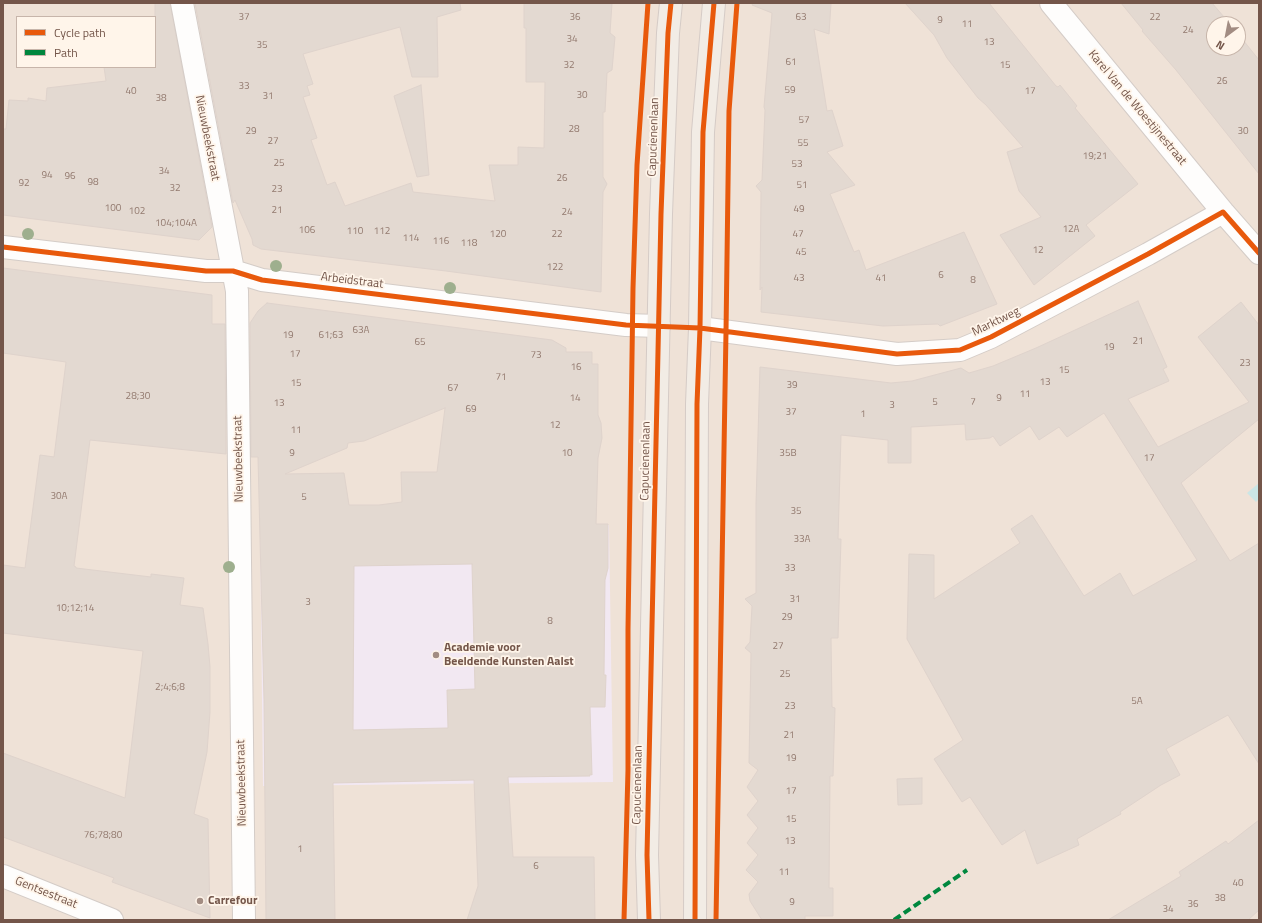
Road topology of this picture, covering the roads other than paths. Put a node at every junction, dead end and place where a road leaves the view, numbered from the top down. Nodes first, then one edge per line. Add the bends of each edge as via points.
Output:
1 (182, 3) edge
2 (671, 3) edge
3 (714, 3) edge
4 (1050, 3) edge
5 (1223, 212) junction
6 (3, 246) edge
7 (1259, 253) edge
8 (233, 271) junction
9 (659, 326) junction
10 (700, 328) junction
11 (3, 876) edge
12 (112, 920) edge
13 (244, 920) edge
14 (649, 920) edge
15 (695, 920) edge

1 - 8 street, Nieuwbeekstraat
2 - 9 main road, Capucienenlaan
3 - 10 main road via 703,132
4 - 5 street, Karel Van de Woestijnestraat
5 - 7 street
5 - 10 street, Marktweg via 991,337 960,350 897,354
6 - 8 street, Arbeidstraat via 206,271
8 - 9 street, Arbeidstraat via 262,280 626,325
8 - 13 street, Nieuwbeekstraat via 237,290
9 - 14 main road, Capucienenlaan via 647,854
10 - 15 main road via 697,404
11 - 12 street, Gentsestraat

